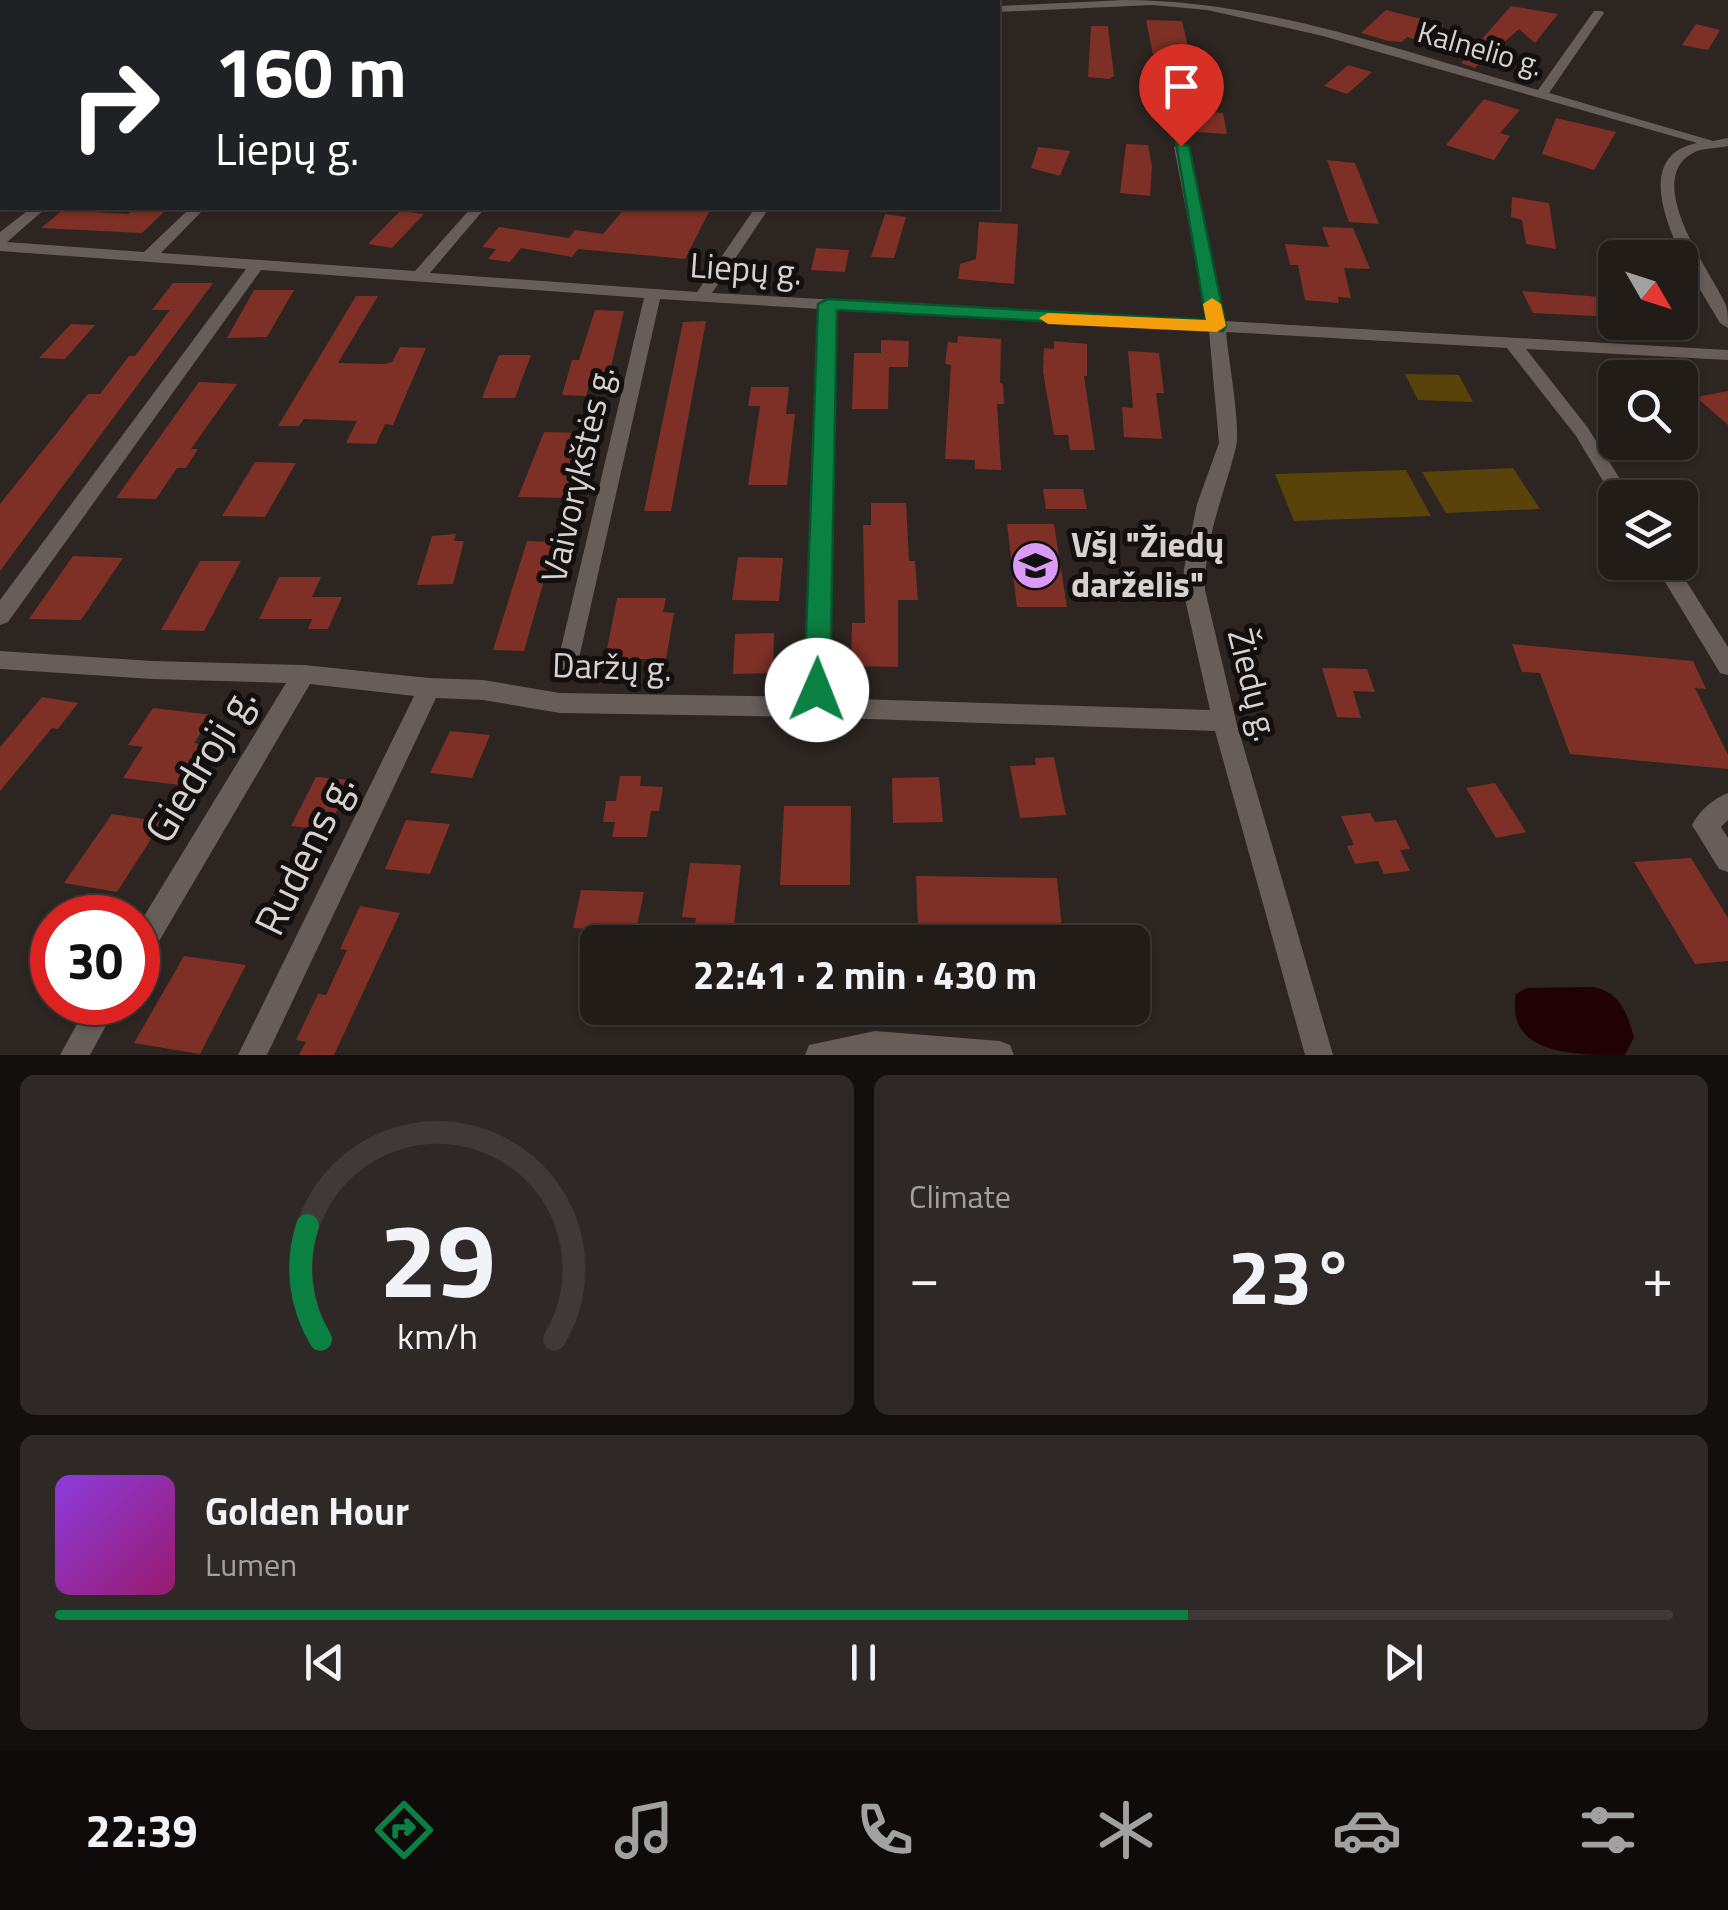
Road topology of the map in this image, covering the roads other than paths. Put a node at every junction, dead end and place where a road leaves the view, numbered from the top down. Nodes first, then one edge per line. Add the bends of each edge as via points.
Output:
1 (1000, 9) edge
2 (1598, 13) dead end
3 (1541, 95) junction
4 (1707, 142) junction
5 (1728, 142) edge
6 (1181, 146) dead end
7 (37, 210) edge
8 (196, 210) edge
9 (476, 210) edge
10 (761, 210) edge
11 (0, 243) edge
12 (148, 257) junction
13 (256, 265) junction
14 (419, 276) junction
15 (653, 293) junction
16 (701, 297) junction
17 (828, 304) junction
18 (1728, 323) edge
19 (1217, 326) junction
20 (1512, 344) junction
21 (1728, 354) edge
22 (1612, 480) edge
23 (1675, 580) edge
24 (0, 616) edge
25 (1728, 666) edge
26 (5, 667) edge
27 (567, 669) dead end
28 (304, 674) junction
29 (429, 688) junction
30 (817, 690) dead end
31 (1224, 722) junction
32 (1728, 804) edge
33 (1728, 860) edge
34 (160, 913) edge
35 (92, 1025) edge
36 (74, 1055) edge
37 (252, 1055) edge
38 (819, 1055) edge
39 (1000, 1055) edge
40 (1319, 1055) edge

1 - 3 street, Kalnelio g. via 1188,4 1324,33
2 - 3 street
3 - 4 street, Kalnelio g.
4 - 5 street, Kalnelio g.
4 - 18 street via 1670,164 1666,195
6 - 19 street, Žiedų g.
7 - 11 street
8 - 12 street
9 - 14 street
10 - 16 street
11 - 12 street, Liepų g.
12 - 13 street, Liepų g.
13 - 14 street, Liepų g.
13 - 24 street
14 - 15 street, Liepų g.
15 - 16 street, Liepų g.
15 - 27 street, Vaivorykštės g.
16 - 17 street, Liepų g.
17 - 19 street, Liepų g.
17 - 30 street
19 - 20 street, Liepų g.
19 - 31 street, Žiedų g. via 1228,442 1207,504 1194,590
20 - 21 street, Liepų g.
20 - 22 street
23 - 25 street
26 - 28 street, Daržų g.
28 - 29 street, Daržų g.
28 - 34 street, Giedroji g.
29 - 31 street, Daržų g. via 560,703
29 - 37 street, Rudens g.
31 - 40 street, Žiedų g.
32 - 33 street via 1706,825
35 - 36 street
38 - 39 street via 875,1046

